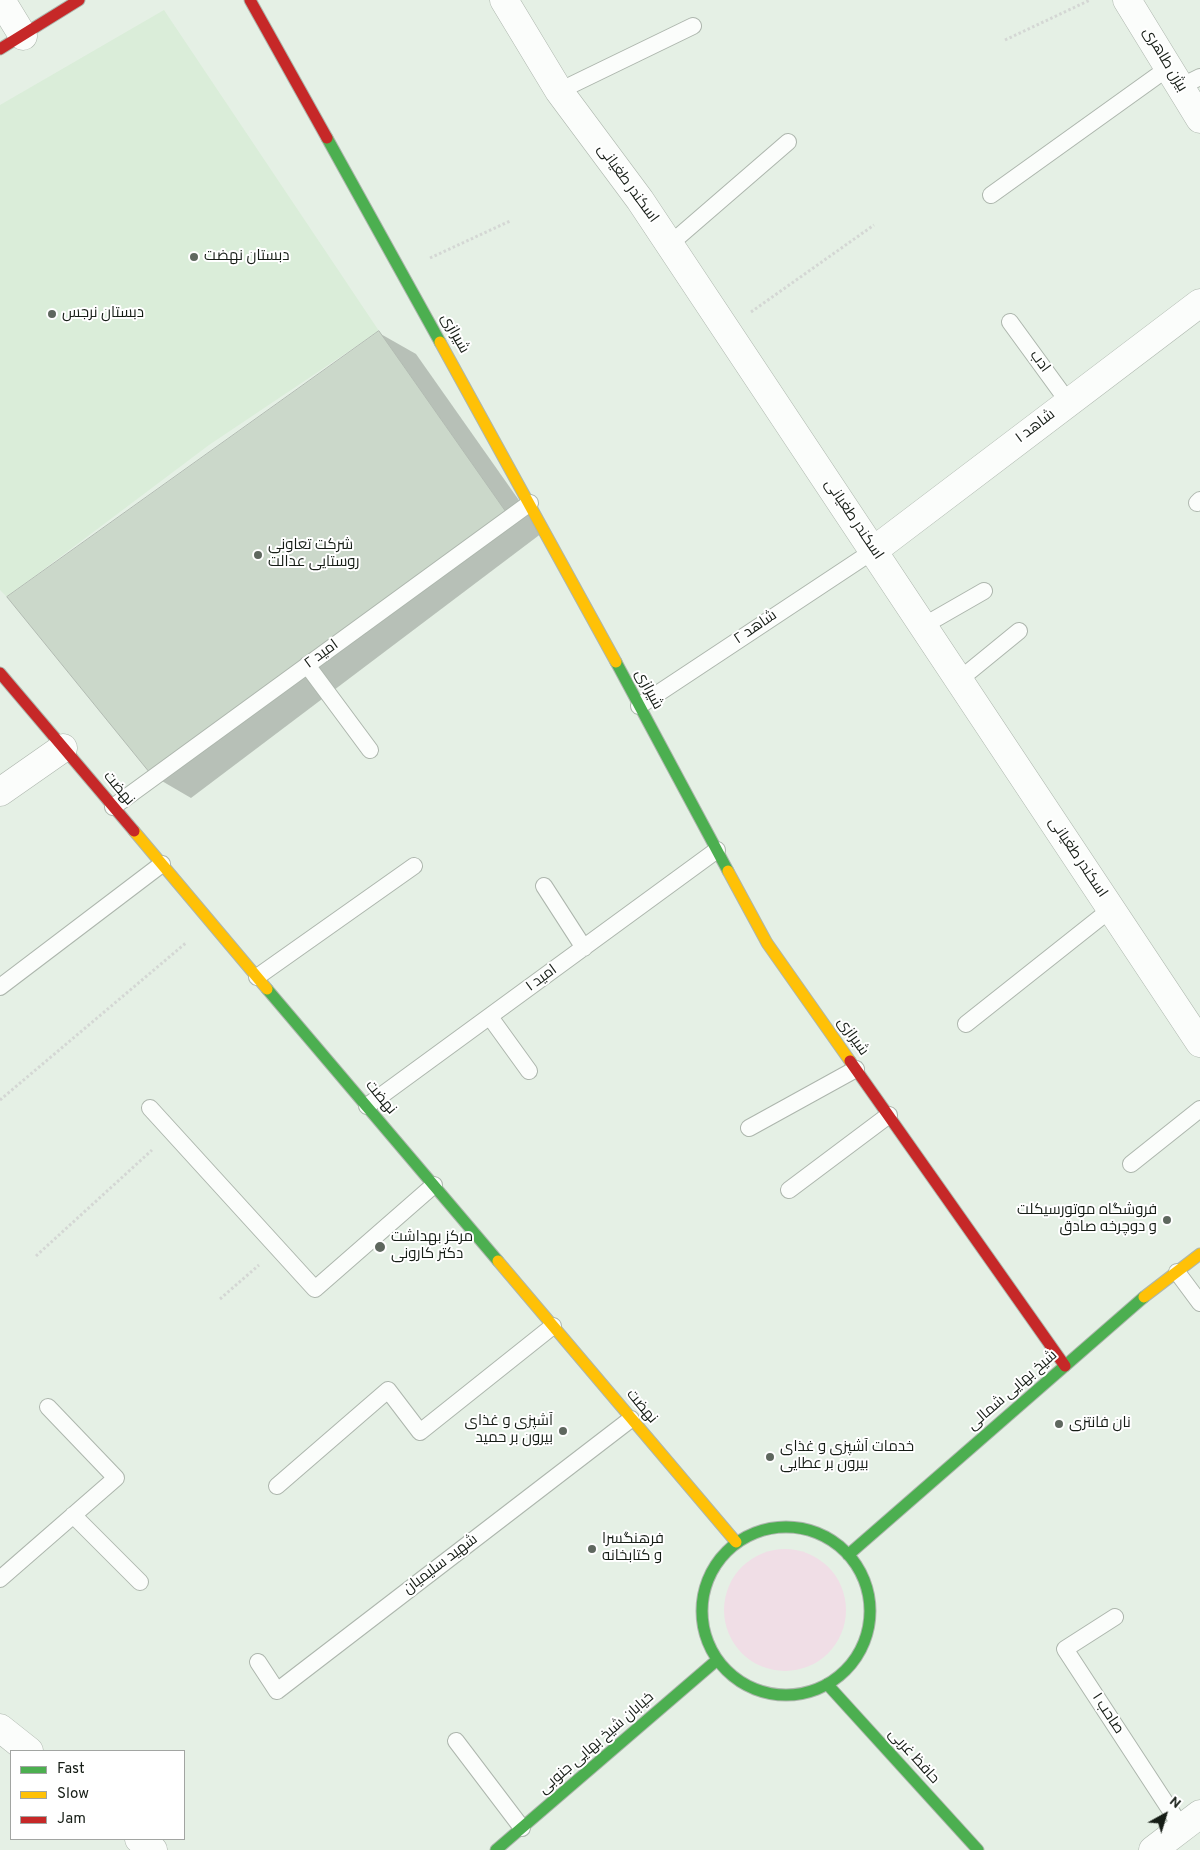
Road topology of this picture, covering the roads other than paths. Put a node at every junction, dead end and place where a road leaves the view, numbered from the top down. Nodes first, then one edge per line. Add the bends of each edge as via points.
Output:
1 (1, 0) edge
2 (79, 0) edge
3 (250, 0) edge
4 (1127, 0) edge
5 (513, 3) edge
6 (693, 26) dead end
7 (11, 43) edge
8 (1183, 77) edge
9 (559, 91) junction
10 (1200, 119) edge
11 (788, 142) dead end
12 (991, 195) dead end
13 (670, 244) junction
14 (1200, 303) edge
15 (1010, 322) dead end
16 (1068, 403) junction
17 (530, 503) junction
18 (873, 551) junction
19 (984, 591) dead end
20 (923, 626) junction
21 (1019, 631) dead end
22 (307, 665) junction
23 (0, 673) edge
24 (959, 680) junction
25 (639, 706) junction
26 (63, 748) junction
27 (370, 750) dead end
28 (0, 792) edge
29 (114, 807) junction
30 (717, 850) junction
31 (162, 864) junction
32 (414, 866) dead end
33 (544, 886) dead end
34 (1111, 909) junction
35 (584, 948) junction
36 (258, 977) junction
37 (0, 987) edge
38 (490, 1017) junction
39 (966, 1024) dead end
40 (1200, 1042) edge
41 (856, 1068) junction
42 (529, 1071) dead end
43 (367, 1106) junction
44 (150, 1108) dead end
45 (1200, 1109) edge
46 (889, 1115) junction
47 (749, 1128) dead end
48 (1131, 1164) dead end
49 (434, 1185) junction
50 (789, 1190) dead end
51 (1200, 1254) edge
52 (1177, 1272) junction
53 (1200, 1304) edge
54 (553, 1326) junction
55 (1065, 1366) junction
56 (48, 1406) dead end
57 (631, 1419) junction
58 (277, 1486) dead end
59 (73, 1515) junction
60 (736, 1542) junction
61 (848, 1554) junction
62 (0, 1579) edge
63 (140, 1582) dead end
64 (1115, 1618) dead end
65 (717, 1660) junction
66 (258, 1662) dead end
67 (827, 1684) junction
68 (0, 1728) edge
69 (456, 1741) dead end
70 (28, 1750) edge
71 (1191, 1821) edge
72 (522, 1828) junction
73 (140, 1840) edge
74 (153, 1850) edge
75 (496, 1850) edge
76 (978, 1850) edge
77 (1153, 1850) edge

1 - 7 street
2 - 7 street
3 - 17 street, شیرازی
4 - 8 street, بیژن طاهری
5 - 9 street, اسکندر طغیانی
6 - 9 lane
8 - 10 street, بیژن طاهری
8 - 12 lane
9 - 13 street, اسکندر طغیانی
11 - 13 lane
13 - 18 street, اسکندر طغیانی
14 - 16 street, شاهد ۱
15 - 16 lane, ادب
16 - 18 street, شاهد ۱
17 - 22 lane, امید ۲
17 - 25 street, شیرازی
18 - 20 street, اسکندر طغیانی
18 - 25 lane, شاهد ۲
19 - 20 lane
20 - 24 street, اسکندر طغیانی
21 - 24 lane
22 - 27 lane
22 - 29 lane, امید ۲
23 - 26 street, نهضت
24 - 34 street, اسکندر طغیانی
25 - 30 street, شیرازی
26 - 28 street
26 - 29 street, نهضت
29 - 31 street, نهضت
30 - 35 lane, امید ۱
30 - 41 street, شیرازی via 767,943
31 - 36 street, نهضت
31 - 37 lane
32 - 36 lane
33 - 35 lane
34 - 39 lane
34 - 40 street, اسکندر طغیانی
35 - 38 lane, امید ۱
36 - 43 street, نهضت
38 - 42 lane
38 - 43 lane, امید ۱
41 - 46 street, شیرازی
41 - 47 lane
43 - 49 street, نهضت
44 - 49 lane via 315,1288
45 - 48 lane
46 - 50 lane
46 - 55 street, شیرازی
49 - 54 street, نهضت
51 - 52 street, شیخ بهایی شمالی
52 - 53 lane
52 - 55 street, شیخ بهایی شمالی via 1138,1301
54 - 57 street, نهضت
54 - 58 lane via 420,1432 388,1390
55 - 61 street, شیخ بهایی شمالی
56 - 59 lane via 116,1478
57 - 60 street, نهضت
57 - 66 lane, شهید سلیمیان via 276,1691
59 - 62 lane
59 - 63 lane
60 - 61 street via 758,1531 782,1526 806,1529 829,1538
60 - 65 street via 717,1560 705,1584 701,1610 705,1636
61 - 67 street via 862,1576 870,1600 869,1625 861,1649 846,1669
64 - 71 lane, صاحب ۱ via 1065,1649
65 - 67 street via 734,1678 756,1689 779,1695 804,1693
65 - 72 street, خیابان شیخ بهایی جنوبی
67 - 76 street, حافظ غربی
68 - 70 street
69 - 72 lane
71 - 77 street
72 - 75 street, خیابان شیخ بهایی جنوبی
73 - 74 street

